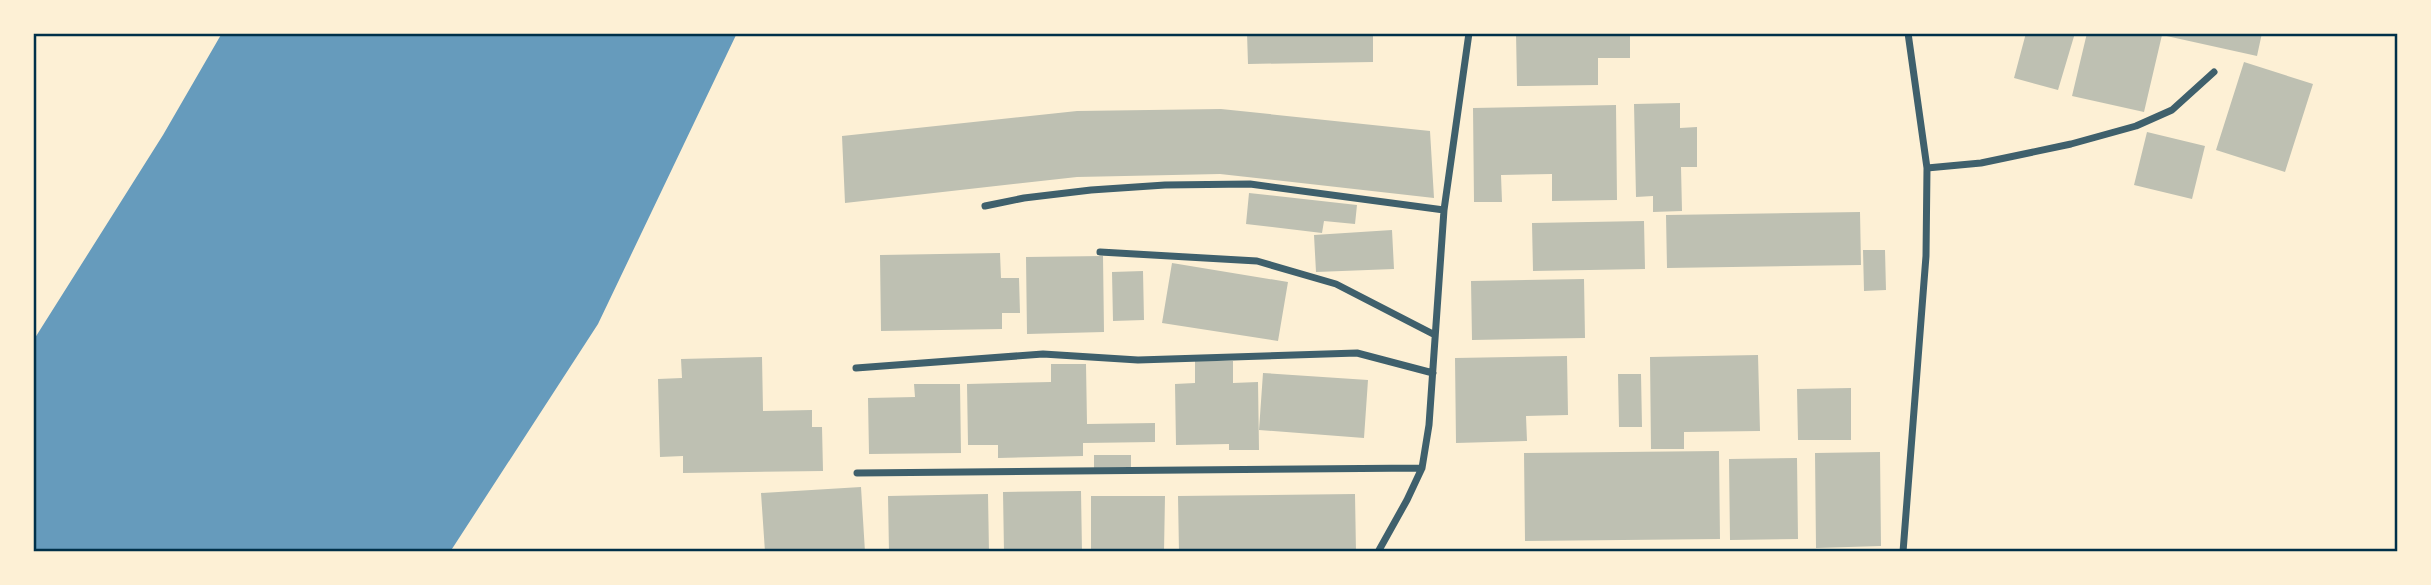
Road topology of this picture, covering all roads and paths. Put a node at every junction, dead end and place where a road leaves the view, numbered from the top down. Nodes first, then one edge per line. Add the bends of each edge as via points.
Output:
1 (1469, 33) edge
2 (1908, 33) edge
3 (2214, 72) dead end
4 (1927, 168) junction
5 (985, 206) dead end
6 (1444, 210) junction
7 (1100, 252) dead end
8 (1435, 335) junction
9 (856, 368) dead end
10 (1433, 373) junction
11 (1422, 468) junction
12 (857, 473) dead end
13 (1378, 552) edge
14 (1903, 552) edge

1 - 6 street
2 - 4 street
3 - 4 street via 2172,110 2136,126 1981,163
4 - 14 street via 1926,256
5 - 6 street via 1091,190 1250,184
6 - 8 street
7 - 8 street via 1257,261 1336,284
8 - 10 street
9 - 10 street via 1043,354 1138,360 1357,353
10 - 11 street
11 - 12 street
11 - 13 street

